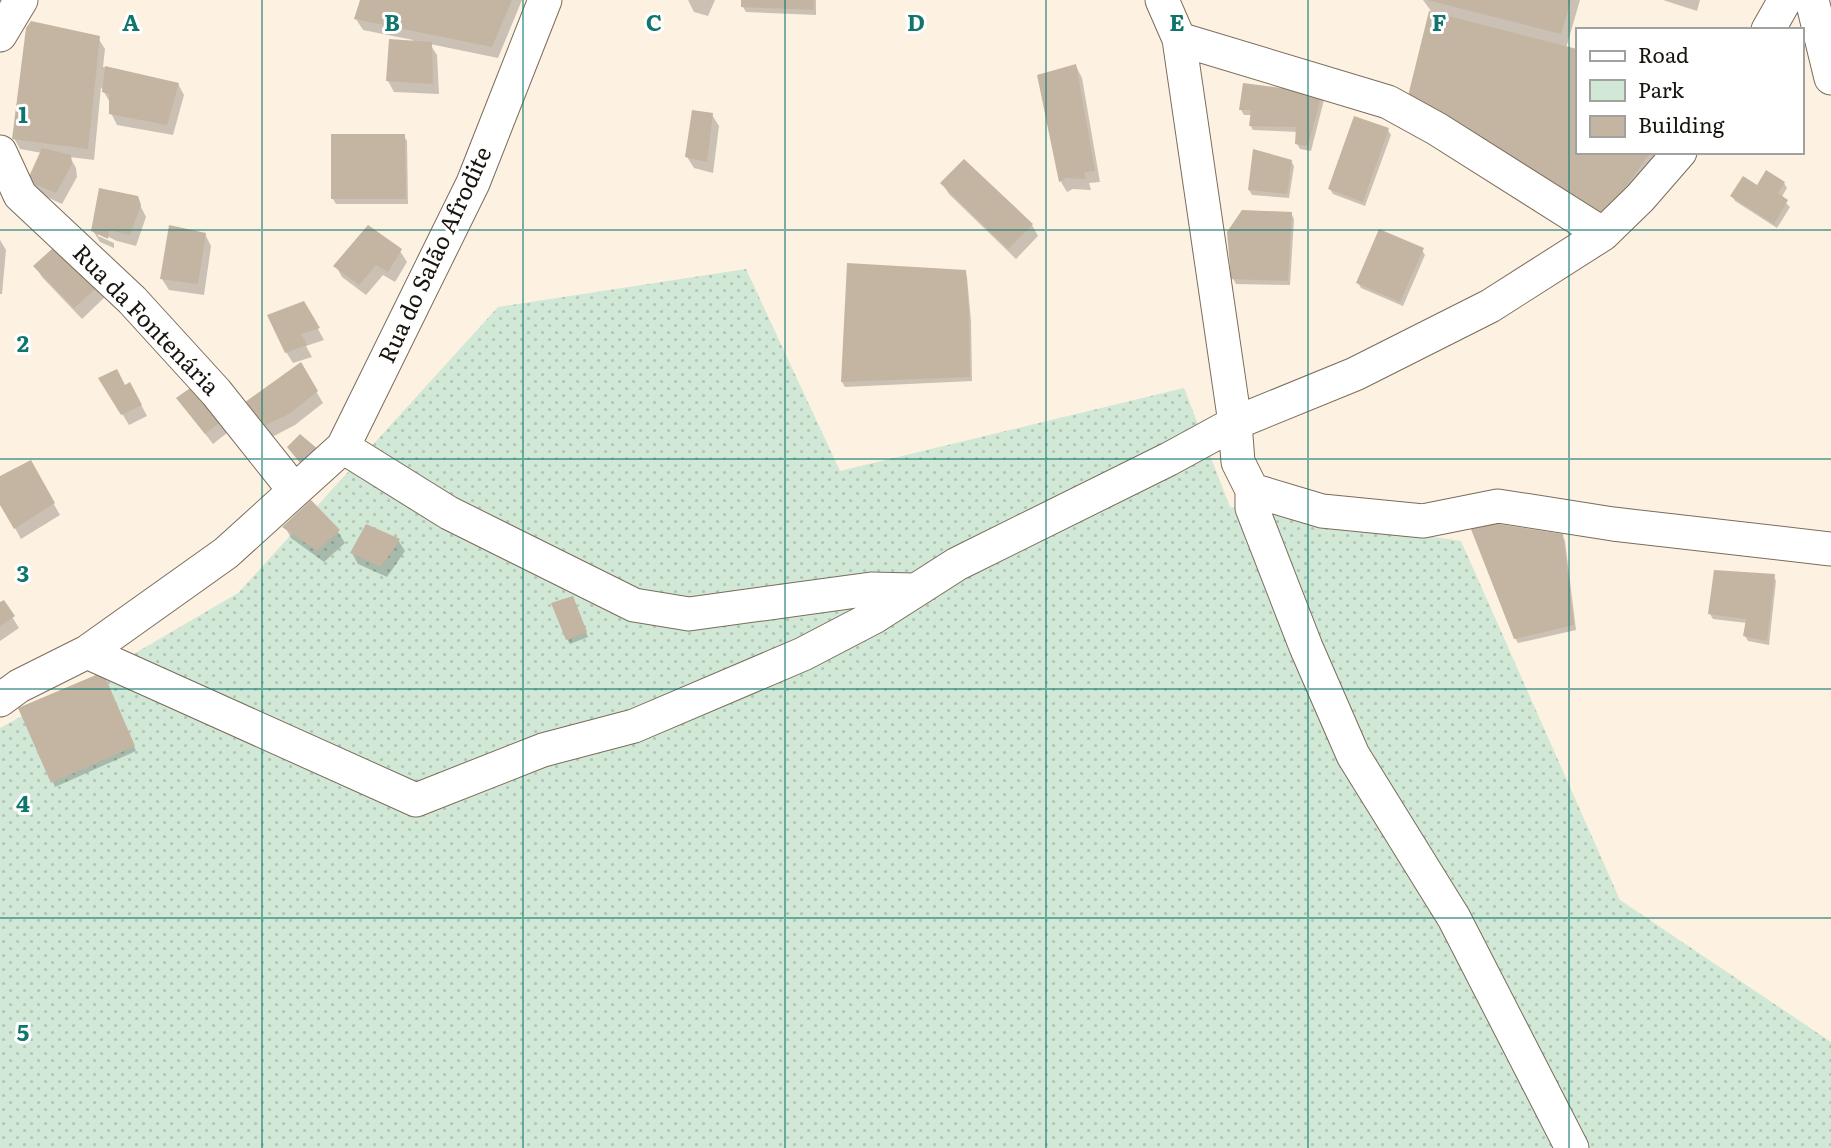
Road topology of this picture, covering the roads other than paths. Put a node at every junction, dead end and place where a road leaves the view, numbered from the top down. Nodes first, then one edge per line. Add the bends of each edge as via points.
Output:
1 (21, 0) edge
2 (545, 0) edge
3 (1162, 0) edge
4 (1785, 0) edge
5 (1812, 0) edge
6 (1769, 28) edge
7 (0, 35) edge
8 (1180, 39) junction
9 (1831, 78) edge
10 (0, 152) edge
11 (1677, 154) edge
12 (1604, 234) junction
13 (1235, 423) junction
14 (343, 447) junction
15 (294, 490) junction
16 (1252, 490) junction
17 (1831, 549) edge
18 (914, 590) junction
19 (88, 652) junction
20 (0, 700) edge
21 (1572, 1148) edge

1 - 7 street
2 - 14 street, Rua do Salão Afrodite via 474,183
3 - 8 street
4 - 6 street
5 - 9 street
8 - 12 street via 1388,102
8 - 13 street
10 - 15 street, Rua da Fontenária via 20,195 142,311 216,392
11 - 12 street
12 - 13 street via 1478,312 1355,374
13 - 16 street via 1238,462
13 - 18 street
14 - 15 street, Rua do Salão Afrodite
14 - 18 street via 449,513 634,605 689,614 871,589
15 - 19 street, Rua do Salão Afrodite via 226,552
16 - 17 street via 1322,511 1423,521 1498,506
16 - 21 street via 1252,508 1353,755 1454,918
18 - 19 street via 833,639 715,692 634,726 542,750 416,800
19 - 20 street, Rua do Salão Afrodite

